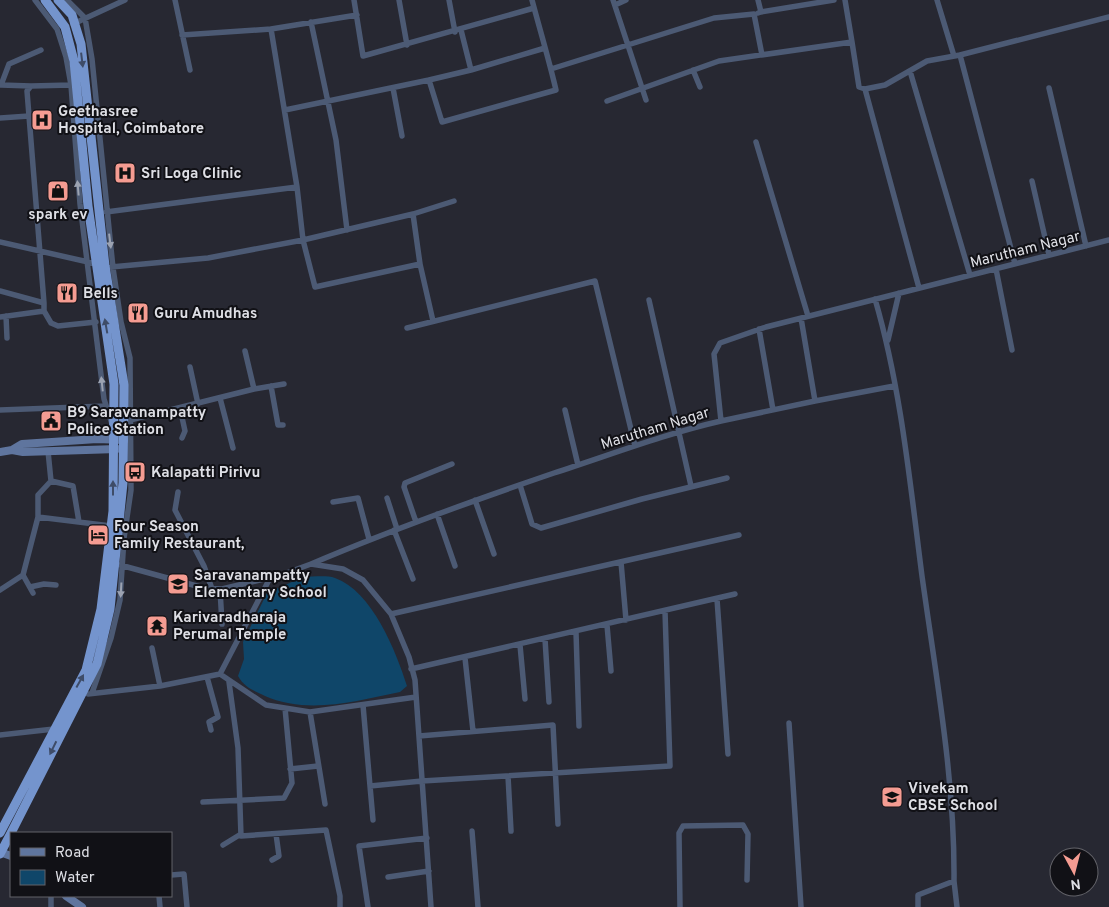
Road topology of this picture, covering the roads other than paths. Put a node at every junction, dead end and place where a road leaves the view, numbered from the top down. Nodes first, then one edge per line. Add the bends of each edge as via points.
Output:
1 (35, 0) edge
2 (45, 0) edge
3 (58, 0) edge
4 (67, 0) edge
5 (126, 0) edge
6 (175, 0) edge
7 (354, 0) edge
8 (399, 0) edge
9 (449, 0) edge
10 (532, 0) edge
11 (626, 0) edge
12 (758, 0) edge
13 (834, 0) edge
14 (845, 0) edge
15 (937, 0) edge
16 (114, 2) edge
17 (614, 2) edge
18 (534, 8) junction
19 (761, 12) junction
20 (754, 14) junction
21 (357, 15) junction
22 (1109, 17) edge
23 (85, 18) junction
24 (75, 22) junction
25 (311, 22) junction
26 (65, 27) junction
27 (271, 29) junction
28 (458, 31) junction
29 (182, 35) junction
30 (852, 42) junction
31 (407, 45) junction
32 (628, 45) junction
33 (545, 48) junction
34 (40, 50) dead end
35 (762, 55) junction
36 (957, 56) junction
37 (551, 69) junction
38 (190, 70) dead end
39 (471, 70) junction
40 (693, 70) junction
41 (910, 71) junction
42 (429, 80) junction
43 (71, 85) junction
44 (31, 86) junction
45 (393, 88) junction
46 (700, 88) dead end
47 (1049, 88) dead end
48 (642, 89) junction
49 (865, 89) junction
50 (646, 100) dead end
51 (328, 101) junction
52 (607, 101) dead end
53 (285, 110) junction
54 (29, 116) junction
55 (0, 118) edge
56 (402, 136) dead end
57 (756, 142) dead end
58 (1032, 181) dead end
59 (297, 188) junction
60 (454, 201) dead end
61 (106, 212) junction
62 (413, 214) junction
63 (347, 230) junction
64 (303, 240) junction
65 (1109, 240) edge
66 (0, 242) edge
67 (1086, 246) junction
68 (40, 251) junction
69 (1049, 255) junction
70 (92, 263) junction
71 (420, 264) junction
72 (1015, 264) junction
73 (109, 267) junction
74 (996, 269) junction
75 (970, 275) junction
76 (919, 288) junction
77 (0, 291) edge
78 (899, 293) junction
79 (875, 299) junction
80 (649, 300) dead end
81 (44, 303) junction
82 (44, 311) junction
83 (3, 316) edge
84 (804, 317) junction
85 (433, 321) junction
86 (96, 322) junction
87 (407, 328) dead end
88 (759, 329) junction
89 (7, 338) dead end
90 (887, 342) junction
91 (1012, 350) dead end
92 (244, 351) dead end
93 (190, 367) dead end
94 (284, 384) dead end
95 (271, 386) junction
96 (894, 386) junction
97 (254, 389) junction
98 (220, 398) junction
99 (815, 401) junction
100 (198, 404) junction
101 (106, 406) junction
102 (180, 408) junction
103 (0, 410) edge
104 (564, 410) dead end
105 (773, 410) junction
106 (130, 420) junction
107 (722, 421) junction
108 (283, 425) dead end
109 (680, 431) junction
110 (182, 438) dead end
111 (114, 440) junction
112 (124, 444) junction
113 (635, 446) junction
114 (233, 448) dead end
115 (12, 450) junction
116 (48, 451) junction
117 (0, 452) edge
118 (452, 464) dead end
119 (578, 465) junction
120 (727, 478) dead end
121 (51, 481) junction
122 (520, 485) junction
123 (691, 486) junction
124 (178, 492) dead end
125 (387, 498) dead end
126 (475, 500) junction
127 (333, 502) dead end
128 (437, 514) junction
129 (38, 517) junction
130 (79, 522) junction
131 (416, 522) junction
132 (111, 526) junction
133 (396, 529) junction
134 (739, 535) dead end
135 (369, 539) junction
136 (494, 554) dead end
137 (621, 562) junction
138 (311, 564) junction
139 (118, 565) junction
140 (455, 566) dead end
141 (23, 575) junction
142 (270, 578) junction
143 (413, 579) dead end
144 (56, 585) dead end
145 (212, 588) junction
146 (220, 589) junction
147 (0, 590) edge
148 (735, 594) dead end
149 (717, 599) junction
150 (665, 611) junction
151 (391, 614) junction
152 (626, 620) junction
153 (222, 624) dead end
154 (607, 624) junction
155 (576, 632) junction
156 (545, 639) junction
157 (520, 645) junction
158 (152, 648) dead end
159 (465, 658) junction
160 (411, 668) junction
161 (611, 671) dead end
162 (220, 674) junction
163 (207, 676) junction
164 (229, 682) junction
165 (160, 686) junction
166 (88, 694) junction
167 (416, 697) junction
168 (524, 699) dead end
169 (549, 702) dead end
170 (363, 705) junction
171 (285, 708) junction
172 (310, 712) junction
173 (789, 723) dead end
174 (579, 726) dead end
175 (54, 729) junction
176 (210, 730) dead end
177 (473, 731) junction
178 (0, 736) edge
179 (419, 736) junction
180 (728, 754) dead end
181 (318, 766) junction
182 (290, 769) junction
183 (555, 773) junction
184 (508, 776) junction
185 (422, 781) junction
186 (370, 786) junction
187 (239, 800) junction
188 (202, 802) dead end
189 (325, 804) dead end
190 (373, 820) dead end
191 (558, 824) dead end
192 (1, 830) edge
193 (472, 831) dead end
194 (11, 832) edge
195 (511, 832) dead end
196 (241, 834) junction
197 (276, 834) junction
198 (10, 835) edge
199 (427, 838) junction
200 (223, 846) dead end
201 (0, 853) edge
202 (272, 860) dead end
203 (429, 871) junction
204 (172, 875) edge
205 (388, 877) dead end
206 (747, 880) dead end
207 (954, 881) junction
208 (67, 897) edge
209 (82, 907) edge
210 (187, 907) edge
211 (340, 907) edge
212 (368, 907) edge
213 (431, 907) edge
214 (478, 907) edge
215 (680, 907) edge
216 (801, 907) edge
217 (918, 907) edge
218 (957, 907) edge

1 - 43 street via 62,40
2 - 26 highway
3 - 24 highway
4 - 23 street
5 - 16 street
6 - 29 street
7 - 21 street
8 - 31 street
9 - 28 street
10 - 18 street
11 - 17 street
12 - 19 street
13 - 19 street
14 - 30 street
15 - 36 street
16 - 23 street
17 - 32 street
18 - 28 street
18 - 33 street
19 - 20 street
20 - 32 street via 714,18
20 - 35 street
21 - 25 street
21 - 31 street via 363,56
22 - 36 street
23 - 24 street
23 - 61 street via 92,59
24 - 26 street
24 -> 73 highway via 81,44
25 - 27 street
25 - 51 street
26 - 70 highway via 74,61
27 - 29 street
27 - 53 street
28 - 31 street
28 - 39 street
29 - 38 street
30 - 35 street
30 - 49 street via 859,87
32 - 37 street
32 - 48 street
33 - 37 street
33 - 39 street
34 - 44 street via 9,64 1,85
35 - 40 street via 719,61
36 - 41 street via 927,61
36 - 72 street
37 - 42 street via 556,90 442,122
39 - 42 street
40 - 46 street
40 - 48 street
41 - 49 street via 885,85
41 - 75 street
42 - 45 street
43 - 44 street
70 -> 43 street via 80,204
44 - 54 street via 26,91
45 - 51 street
45 - 56 street
47 - 67 street
48 - 50 street
48 - 52 street
49 - 76 street
51 - 53 street
51 - 63 street
53 - 59 street
54 - 55 street
54 - 68 street
57 - 84 street
58 - 69 street
59 - 61 street
59 - 64 street
60 - 62 street
61 -> 73 street
62 - 63 street
62 - 71 street
63 - 64 street
64 - 71 street via 315,287
64 - 73 street via 208,258
65 - 67 street, Marutham Nagar
66 - 68 street
67 - 69 street, Marutham Nagar
68 - 70 street
68 - 81 street
69 - 72 street, Marutham Nagar
70 - 73 street
70 - 86 street
111 -> 70 highway via 114,384
71 - 85 street
72 - 74 street, Marutham Nagar
73 - 106 street via 130,358
73 - 112 highway via 124,384
74 - 75 street, Marutham Nagar
74 - 91 street
75 - 76 street, Marutham Nagar
76 - 78 street, Marutham Nagar
77 - 81 street
78 - 79 street, Marutham Nagar
78 - 90 street
79 - 84 street, Marutham Nagar
79 - 90 street
80 - 109 street
81 - 82 street
82 - 83 street
82 - 86 street via 51,323 58,326
83 - 89 street
84 - 88 street, Marutham Nagar
84 - 99 street
85 - 87 street
85 - 113 street via 595,281
101 -> 86 street
88 - 105 street
88 - 107 street, Marutham Nagar via 720,343 714,354
90 - 96 street
92 - 97 street
93 - 100 street
94 - 95 street
95 - 97 street
95 - 108 street via 278,425
96 - 99 street
96 - 207 street via 944,733 954,836
97 - 98 street
98 - 100 street
98 - 114 street
99 - 105 street
100 - 102 street
101 - 103 street
101 - 111 street
102 - 106 street
102 - 110 street via 185,431
104 - 119 street
105 - 107 street
106 - 139 street via 131,490
107 - 109 street, Marutham Nagar
109 - 113 street, Marutham Nagar
109 - 123 street
111 - 112 main road
111 - 115 main road via 22,444
111 - 116 main road
132 -> 111 highway
112 - 139 highway
113 - 119 street, Marutham Nagar
115 - 116 main road
115 - 117 main road
116 - 121 street
118 - 131 street via 405,483
119 - 122 street, Marutham Nagar
120 - 123 street
121 - 129 street via 38,496
121 - 130 street via 72,486
122 - 123 street via 532,524 541,528
122 - 126 street, Marutham Nagar
124 - 145 street via 175,510
125 - 133 street
126 - 128 street, Marutham Nagar
126 - 136 street
127 - 135 street via 358,498
128 - 131 street, Marutham Nagar
128 - 140 street
129 - 130 street
129 - 141 street
130 - 132 street
131 - 133 street, Marutham Nagar
175 -> 132 highway via 86,670 102,609
133 - 135 street, Marutham Nagar
133 - 143 street
134 - 137 street
135 - 138 street, Marutham Nagar
137 - 151 street
137 - 152 street
138 - 142 street
138 - 151 street via 343,569 363,580
139 - 145 street
139 -> 166 highway via 98,664
141 - 144 street via 31,590 44,584
141 - 147 street
142 - 146 street
142 - 162 street
145 - 146 street
146 - 153 street
148 - 149 street
149 - 150 street
149 - 180 street
150 - 152 street
150 - 183 street via 670,766
151 - 160 street
152 - 154 street
154 - 155 street
154 - 161 street
155 - 156 street
155 - 174 street
156 - 157 street
156 - 169 street
157 - 159 street
157 - 168 street
158 - 165 street
159 - 160 street
159 - 177 street
160 - 167 street
162 - 163 street
162 - 164 street
163 - 165 street
163 - 176 street via 218,717 209,722
164 - 171 street via 266,705
164 - 187 street via 238,748
165 - 166 street
166 -> 194 highway via 63,728
167 - 170 street
167 - 179 street
170 - 172 street
170 - 186 street
171 - 172 street
171 - 182 street
172 - 181 street
173 - 216 street
175 - 178 street
175 - 192 highway
177 - 179 street
177 - 183 street via 553,725
179 - 185 street
181 - 182 street
181 - 189 street
182 - 187 street via 292,784 284,798
183 - 184 street
183 - 191 street
184 - 185 street
184 - 195 street
185 - 186 street
185 - 199 street
186 - 190 street
187 - 188 street
187 - 196 street
193 - 214 street
196 - 197 street
196 - 200 street
197 - 202 street via 279,856
197 - 211 street via 326,830
198 - 201 highway
199 - 203 street
199 - 212 street via 360,846
203 - 205 street
203 - 213 street
204 - 210 street via 184,874
206 - 215 street via 748,834 744,825 683,826 679,833
207 - 217 street via 918,895
207 - 218 street
208 - 209 main road

